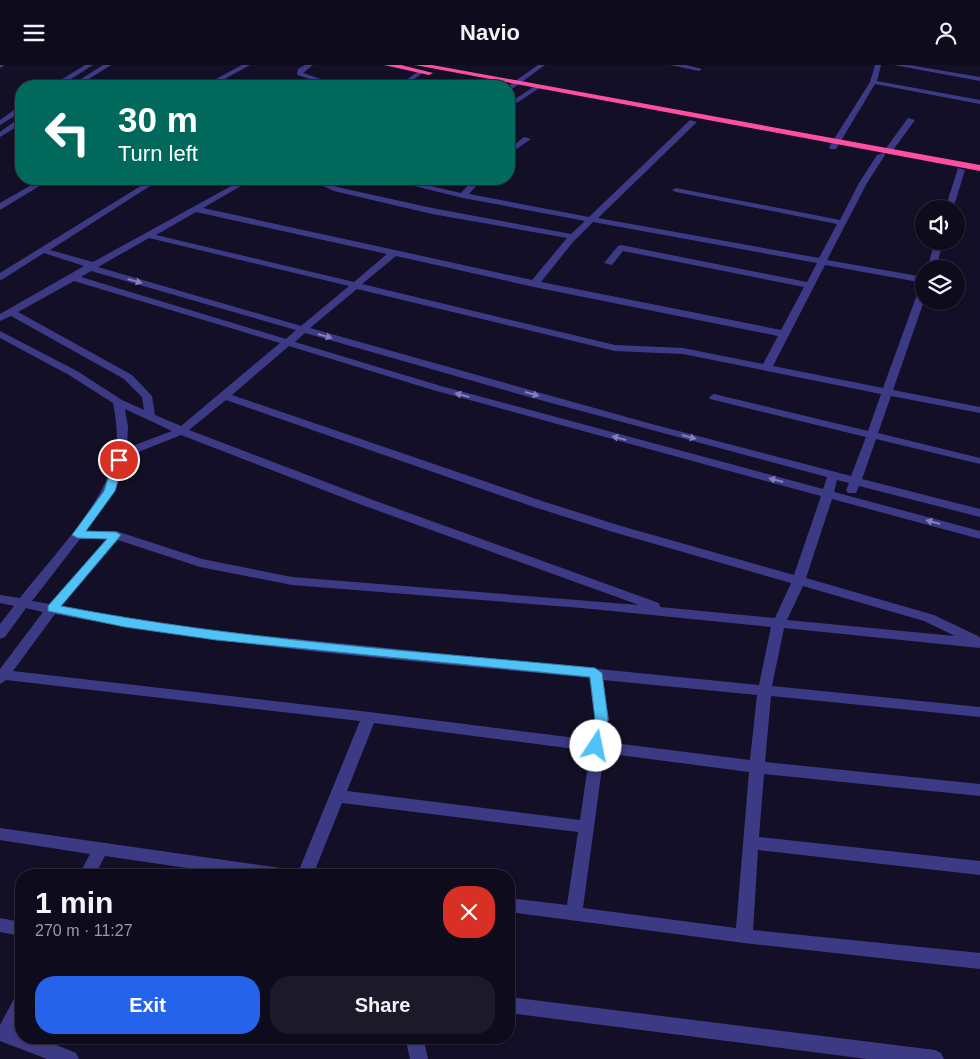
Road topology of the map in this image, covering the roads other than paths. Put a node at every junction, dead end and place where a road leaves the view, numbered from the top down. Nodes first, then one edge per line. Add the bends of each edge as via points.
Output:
1 (90, 65) edge
2 (108, 65) edge
3 (247, 65) edge
4 (310, 65) edge
5 (388, 65) edge
6 (542, 65) edge
7 (673, 65) edge
8 (878, 65) edge
9 (897, 65) edge
10 (425, 67) edge
11 (699, 69) dead end
12 (980, 79) edge
13 (65, 80) edge
14 (84, 80) edge
15 (218, 80) edge
16 (320, 80) edge
17 (409, 80) edge
18 (476, 80) edge
19 (482, 80) edge
20 (873, 82) junction
21 (515, 85) edge
22 (515, 87) edge
23 (533, 90) junction
24 (515, 102) edge
25 (980, 102) edge
26 (15, 113) edge
27 (911, 120) dead end
28 (693, 122) junction
29 (0, 123) edge
30 (15, 125) edge
31 (0, 135) edge
32 (527, 139) dead end
33 (835, 144) junction
34 (515, 148) edge
35 (885, 153) junction
36 (980, 168) edge
37 (961, 170) junction
38 (980, 174) edge
39 (37, 185) edge
40 (147, 185) edge
41 (238, 185) edge
42 (328, 185) edge
43 (473, 185) edge
44 (389, 186) edge
45 (676, 190) dead end
46 (463, 196) junction
47 (952, 200) edge
48 (0, 207) edge
49 (194, 209) junction
50 (593, 218) junction
51 (843, 223) junction
52 (147, 235) junction
53 (573, 237) junction
54 (42, 250) junction
55 (394, 253) junction
56 (824, 262) junction
57 (609, 263) dead end
58 (90, 266) junction
59 (0, 277) edge
60 (72, 277) junction
61 (915, 278) edge
62 (534, 283) junction
63 (358, 286) junction
64 (811, 286) junction
65 (917, 310) edge
66 (5, 316) edge
67 (302, 330) junction
68 (0, 334) edge
69 (785, 334) junction
70 (288, 342) junction
71 (53, 349) junction
72 (767, 367) junction
73 (888, 391) junction
74 (225, 396) junction
75 (714, 397) dead end
76 (123, 405) junction
77 (980, 410) edge
78 (147, 414) junction
79 (182, 431) junction
80 (873, 435) junction
81 (120, 455) junction
82 (980, 461) edge
83 (833, 476) junction
84 (855, 481) junction
85 (827, 494) junction
86 (849, 500) junction
87 (980, 513) edge
88 (81, 535) junction
89 (116, 535) junction
90 (980, 535) edge
91 (799, 580) junction
92 (0, 599) edge
93 (37, 606) junction
94 (671, 612) junction
95 (779, 623) junction
96 (0, 634) edge
97 (980, 643) edge
98 (595, 673) junction
99 (2, 677) edge
100 (765, 690) junction
101 (980, 712) edge
102 (369, 717) junction
103 (596, 746) junction
104 (757, 767) junction
105 (980, 789) edge
106 (337, 796) junction
107 (586, 827) junction
108 (0, 833) edge
109 (751, 843) junction
110 (100, 850) junction
111 (980, 868) edge
112 (90, 869) edge
113 (238, 869) edge
114 (307, 869) edge
115 (515, 906) edge
116 (574, 913) junction
117 (0, 925) edge
118 (15, 928) edge
119 (744, 936) junction
120 (980, 961) edge
121 (515, 1006) edge
122 (15, 1013) edge
123 (3, 1034) edge
124 (15, 1041) edge
125 (21, 1044) edge
126 (416, 1044) edge
127 (39, 1054) edge
128 (70, 1059) edge
129 (419, 1059) edge
130 (935, 1059) edge

1 - 13 street
2 - 14 street
3 - 15 street
4 - 16 street via 299,74
5 - 10 highway
6 - 21 street
7 - 11 street
8 - 20 street
9 - 12 street
10 - 17 street
10 - 18 highway
10 - 19 highway
20 - 25 street via 972,97
20 - 33 street
22 - 23 highway
23 - 24 street
23 - 28 highway
23 - 33 highway
26 - 29 street
27 - 35 street
28 - 33 highway
28 - 50 street
30 - 31 street
32 - 34 street
33 - 35 highway
35 - 36 highway
35 - 37 highway
35 - 51 street via 863,183
37 - 38 highway
37 - 47 street
39 - 48 street
40 - 54 street
41 - 49 street
42 - 44 street via 330,188
43 - 46 street
44 - 46 street
44 - 53 street
45 - 51 street
46 - 50 street
49 - 52 street
49 - 55 street
50 - 53 street
50 - 56 street
51 - 56 street
52 - 58 street
52 - 63 street
53 - 62 street
54 - 58 street
54 - 59 street
55 - 62 street
55 - 63 street
56 - 61 street
56 - 64 street
57 - 64 street via 621,248
58 - 60 street
58 -> 67 street
60 - 66 street
60 - 70 street
62 - 69 street
63 - 67 street
63 - 72 street via 615,348 677,350
64 - 69 street
65 - 73 street
66 - 71 street
67 - 70 street
67 -> 83 street
68 - 71 street
69 - 72 street
70 - 74 street
85 -> 70 street via 437,388
71 - 76 street
71 - 78 street via 128,377 147,397
72 - 73 street
73 - 77 street
73 - 80 street
74 - 79 street
74 - 91 street via 538,504
75 - 80 street
76 - 78 street
76 - 81 street
78 - 79 street
79 - 81 street
79 - 94 street via 369,503
80 - 82 street
80 - 84 street
81 - 88 street via 109,491
83 - 84 street
83 - 85 street
84 - 86 street
84 - 87 street
85 - 86 street
85 - 91 street
90 -> 86 street
88 - 89 street
88 - 93 street
89 - 93 street
89 - 94 street via 200,563 292,581
91 - 95 street
91 - 97 street via 904,610
92 - 93 street
93 - 96 street
93 - 98 street via 125,623 216,635
93 - 99 street
94 - 95 street
95 - 97 street
95 - 100 street
98 - 100 street
98 - 103 street via 602,719
99 - 102 street
100 - 101 street
100 - 104 street
102 - 103 street
102 - 106 street
103 - 104 street
103 - 107 street
104 - 105 street
104 - 109 street
106 - 107 street
106 - 114 street
107 - 116 street
108 - 110 street
109 - 111 street
109 - 119 street
110 - 112 street
110 - 113 street
115 - 116 street
116 - 119 street
117 - 118 street
119 - 120 street
121 - 130 street
122 - 123 street
123 - 124 street
125 - 127 street
126 - 129 street
127 - 128 street

